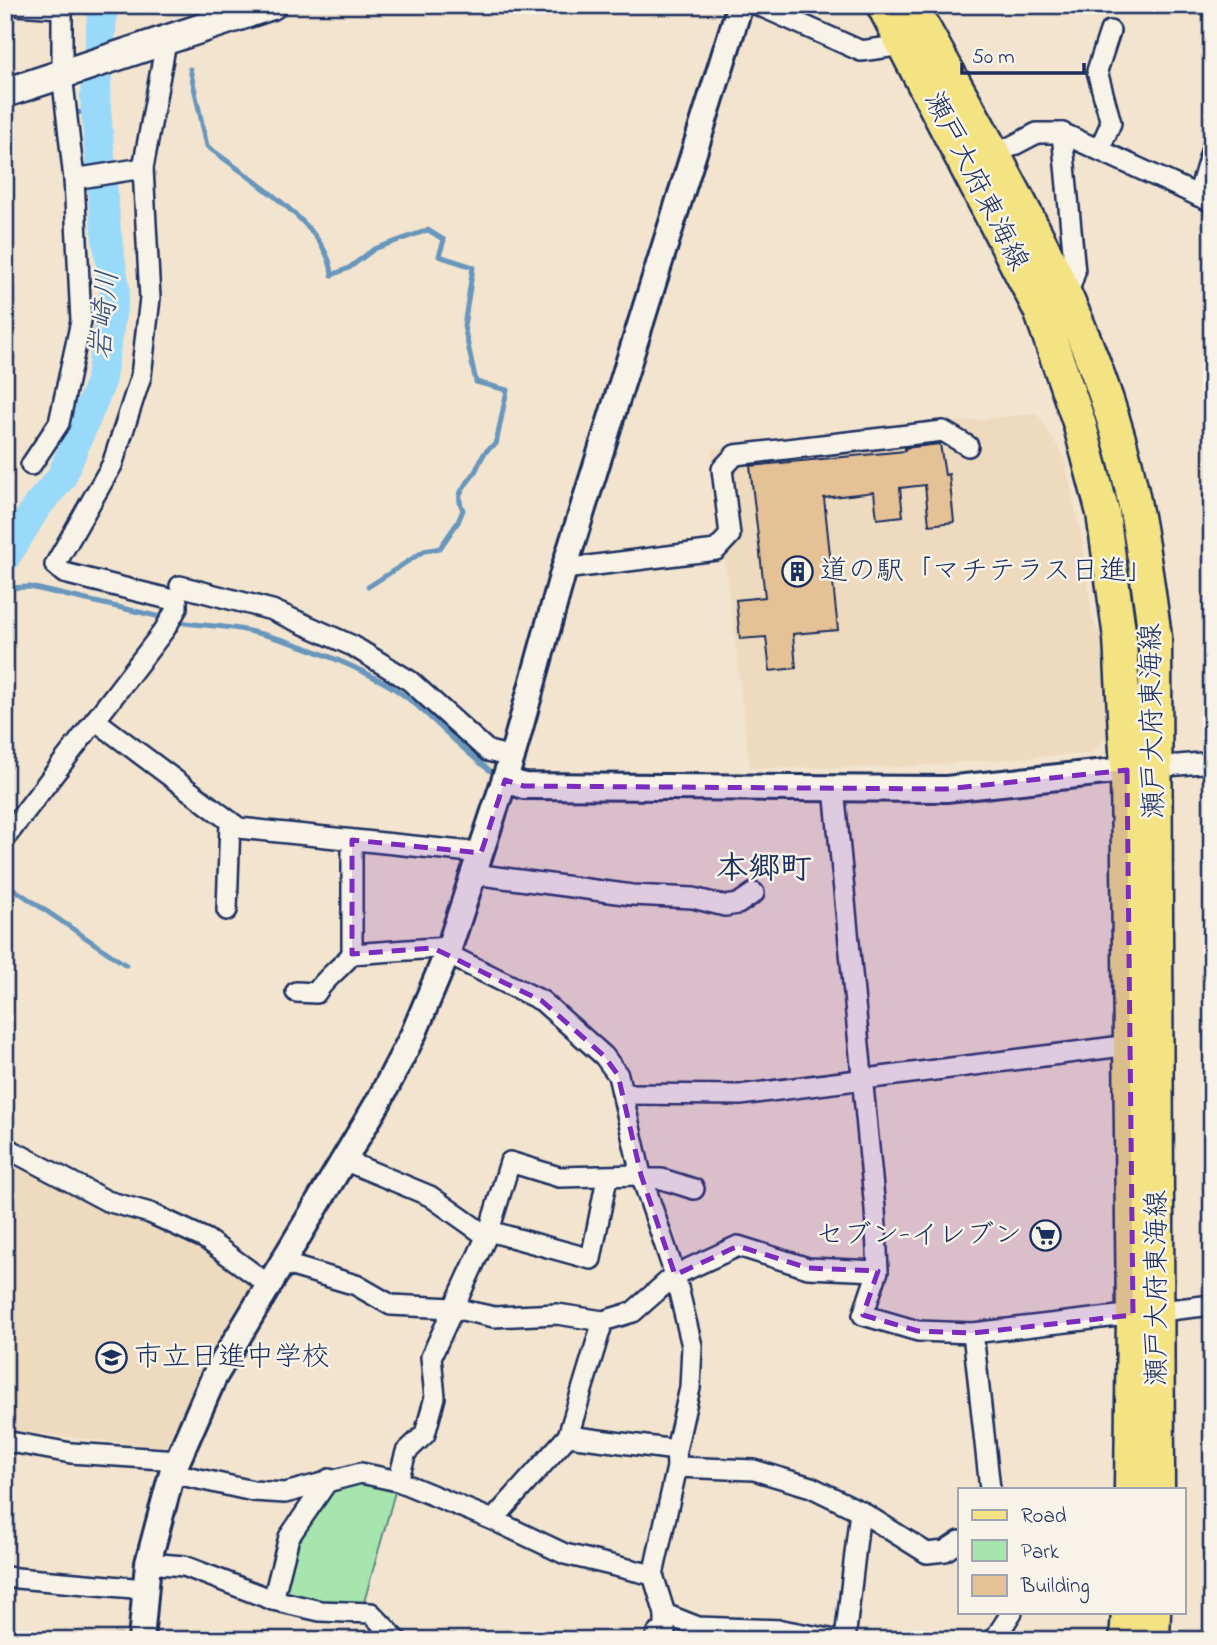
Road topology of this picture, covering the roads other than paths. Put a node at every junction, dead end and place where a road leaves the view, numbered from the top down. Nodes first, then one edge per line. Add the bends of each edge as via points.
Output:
1 (15, 5) edge
2 (272, 5) edge
3 (740, 5) edge
4 (758, 5) edge
5 (883, 5) edge
6 (911, 5) edge
7 (62, 7) edge
8 (1110, 31) dead end
9 (161, 43) junction
10 (904, 45) junction
11 (64, 74) junction
12 (5, 93) edge
13 (1062, 133) junction
14 (1212, 148) edge
15 (1099, 150) junction
16 (993, 156) junction
17 (140, 168) junction
18 (77, 178) junction
19 (1205, 199) edge
20 (1067, 297) junction
21 (968, 446) dead end
22 (31, 465) dead end
23 (564, 569) junction
24 (180, 586) dead end
25 (95, 720) junction
26 (1212, 762) edge
27 (1142, 768) junction
28 (509, 769) junction
29 (834, 788) junction
30 (230, 822) junction
31 (5, 838) edge
32 (352, 840) junction
33 (477, 864) junction
34 (754, 892) dead end
35 (227, 910) dead end
36 (448, 950) junction
37 (352, 954) junction
38 (296, 992) dead end
39 (1130, 1045) junction
40 (861, 1079) junction
41 (624, 1094) junction
42 (5, 1147) edge
43 (346, 1161) junction
44 (641, 1177) junction
45 (607, 1178) junction
46 (694, 1189) dead end
47 (487, 1233) junction
48 (282, 1263) junction
49 (878, 1272) junction
50 (675, 1275) junction
51 (269, 1284) junction
52 (1212, 1305) edge
53 (453, 1308) junction
54 (1146, 1314) junction
55 (603, 1321) junction
56 (973, 1333) junction
57 (568, 1436) junction
58 (5, 1441) edge
59 (677, 1459) junction
60 (175, 1466) junction
61 (330, 1479) junction
62 (398, 1481) junction
63 (990, 1488) edge
64 (1131, 1488) edge
65 (1158, 1488) edge
66 (860, 1511) junction
67 (493, 1520) junction
68 (958, 1542) edge
69 (148, 1563) junction
70 (653, 1575) junction
71 (5, 1577) edge
72 (145, 1589) junction
73 (273, 1600) junction
74 (666, 1614) junction
75 (1011, 1614) edge
76 (1128, 1614) edge
77 (1154, 1614) edge
78 (141, 1640) edge
79 (397, 1640) edge
80 (655, 1640) edge
81 (835, 1640) edge
82 (845, 1640) edge
83 (994, 1640) edge
84 (1126, 1640) edge
85 (1153, 1640) edge

1 - 7 street
2 - 9 main road
3 - 23 street
4 - 10 street via 861,51
5 - 10 main road, 瀬戸大府東海線
6 - 16 main road, 瀬戸大府東海線
7 - 11 street
8 - 15 street via 1097,71 1111,123
9 - 11 main road
9 - 17 street
10 - 27 main road, 瀬戸大府東海線 via 1040,310 1079,422 1105,526
11 - 12 main road
11 - 18 street
13 - 15 street
13 - 16 street via 1037,133
13 - 20 street via 1075,272
14 - 19 street
15 - 19 street
16 - 20 main road, 瀬戸大府東海線
17 - 18 street
17 - 25 street via 150,298 141,376 112,465 55,565 64,573 177,601 177,608
18 - 22 street via 81,321 59,423
20 - 27 main road, 瀬戸大府東海線 via 1113,418 1138,512 1156,637
21 - 23 street via 943,431 735,455 722,469 730,535 716,550
23 - 28 street
24 - 28 street via 272,610 353,646 410,681
25 - 30 street
25 - 31 street
26 - 27 street
27 - 29 street via 946,789
27 - 39 main road, 瀬戸大府東海線
27 - 54 main road, 瀬戸大府東海線
28 - 29 street via 524,786
28 - 33 street
29 - 40 street
30 - 32 street via 239,828
30 - 35 street
32 - 33 street
32 - 37 street
33 - 34 street via 632,895 693,898 725,906 738,904
33 - 36 street
36 - 37 street
36 - 41 street via 542,1002 604,1056 618,1075
36 - 43 street via 413,1035
37 - 38 street via 316,993
39 - 40 street
39 - 54 main road, 瀬戸大府東海線
40 - 41 street via 740,1095
40 - 49 street
41 - 44 street
42 - 51 street via 107,1201 150,1213 206,1239
43 - 47 street via 430,1196
43 - 48 street
44 - 45 street
44 - 46 street
44 - 50 street
45 - 47 street via 559,1177 509,1162
45 - 47 street via 591,1259
47 - 53 street
48 - 51 street
48 - 53 street via 356,1284 391,1305
49 - 50 street via 808,1268 738,1247
49 - 56 street via 863,1315 918,1331
50 - 55 street via 633,1312
50 - 59 street via 692,1346 690,1388
51 - 60 street via 214,1377
52 - 54 street
53 - 55 street via 494,1317 557,1314
53 - 62 street via 431,1357 435,1397 425,1434 406,1452
54 - 56 street
54 - 64 main road, 瀬戸大府東海線
54 - 65 main road, 瀬戸大府東海線
55 - 57 street
56 - 63 street
57 - 59 street
57 - 67 street
58 - 60 street
59 - 66 street via 754,1470 811,1487
59 - 70 street
60 - 61 street via 253,1492 285,1493
60 - 69 street
61 - 62 street via 361,1473
61 - 73 street via 289,1536
62 - 67 street
66 - 68 street via 926,1553 945,1551
66 - 82 street
67 - 70 street via 565,1555
69 - 72 street
69 - 73 street via 184,1566
70 - 74 street
71 - 72 street
72 - 78 street
73 - 79 street via 320,1611 371,1613
74 - 80 street via 665,1632
74 - 81 street via 698,1627 782,1630
75 - 83 street
76 - 84 main road
77 - 85 main road

